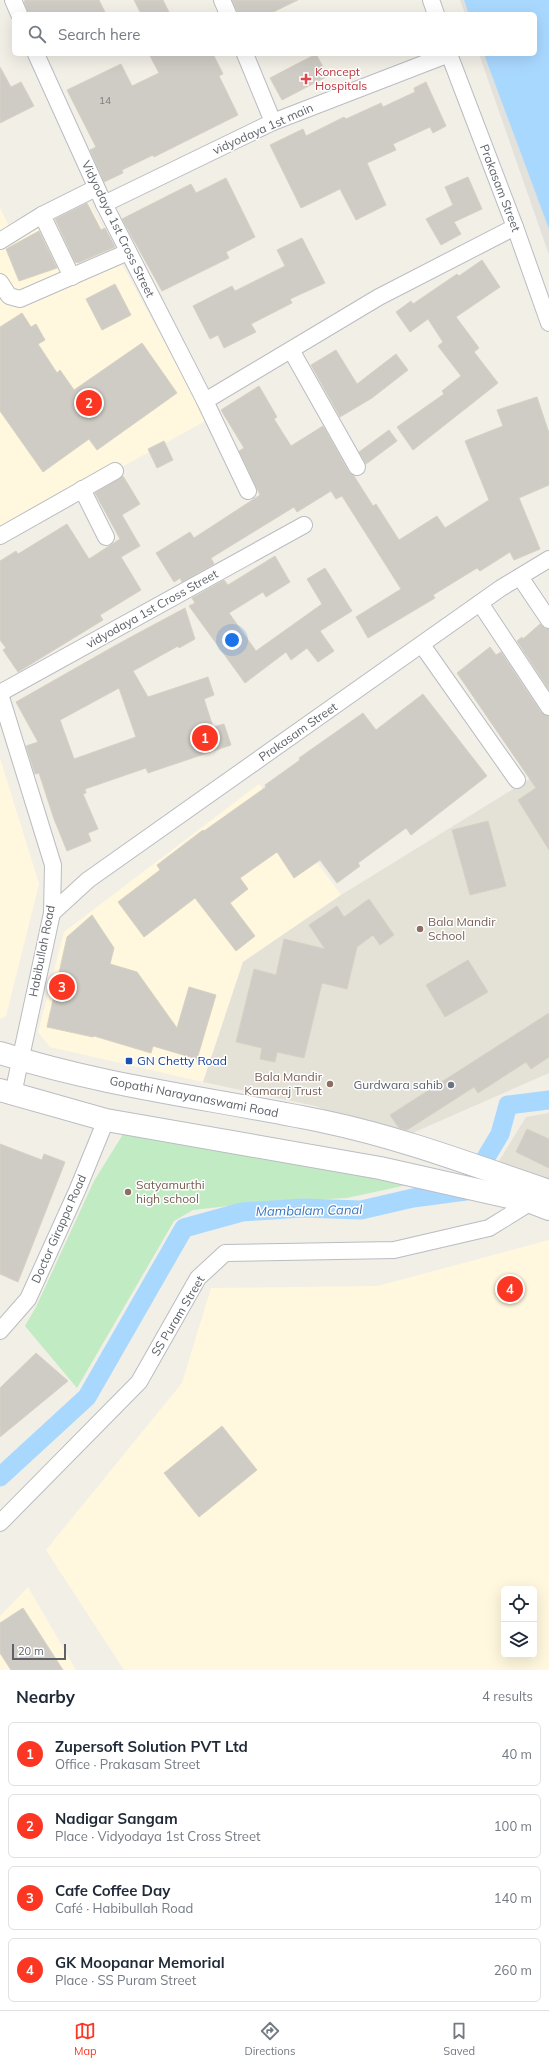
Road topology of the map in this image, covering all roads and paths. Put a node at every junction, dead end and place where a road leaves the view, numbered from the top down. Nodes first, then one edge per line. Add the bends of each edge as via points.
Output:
1 (12, 0) edge
2 (222, 0) edge
3 (431, 0) edge
4 (18, 12) edge
5 (227, 12) edge
6 (435, 12) edge
7 (37, 56) edge
8 (246, 56) edge
9 (444, 56) edge
10 (450, 56) edge
11 (273, 122) junction
12 (96, 188) junction
13 (104, 204) junction
14 (42, 215) junction
15 (515, 227) junction
16 (0, 241) edge
17 (128, 252) junction
18 (72, 277) junction
19 (0, 282) edge
20 (549, 323) edge
21 (291, 350) junction
22 (205, 401) junction
23 (357, 467) dead end
24 (115, 471) dead end
25 (82, 489) junction
26 (248, 491) dead end
27 (304, 525) dead end
28 (0, 536) edge
29 (106, 537) dead end
30 (549, 559) edge
31 (520, 577) junction
32 (480, 603) junction
33 (549, 620) edge
34 (422, 645) junction
35 (0, 693) edge
36 (549, 707) edge
37 (517, 780) dead end
38 (52, 913) junction
39 (10, 1056) edge
40 (6, 1092) edge
41 (179, 1096) junction
42 (106, 1120) junction
43 (173, 1130) junction
44 (499, 1184) junction
45 (543, 1201) edge
46 (0, 1331) edge
47 (0, 1523) edge

1 - 4 street
2 - 5 street
3 - 6 street
7 - 12 street, Vidyodaya 1st Cross Street
8 - 11 street
9 - 11 street, vidyodaya 1st main
10 - 15 street, Prakasam Street
11 - 13 street, vidyodaya 1st main
12 - 13 street, Vidyodaya 1st Cross Street
12 - 14 street
13 - 17 street, Vidyodaya 1st Cross Street
14 - 16 street
14 - 18 street
15 - 20 street, Prakasam Street
15 - 21 street via 379,297
17 - 18 street
17 - 22 street, Vidyodaya 1st Cross Street
18 - 19 street via 20,299 9,296
21 - 22 street
21 - 23 street
22 - 26 street, Vidyodaya 1st Cross Street
24 - 25 street
25 - 28 street
25 - 29 street
27 - 35 street, vidyodaya 1st Cross Street
30 - 31 street, Prakasam Street
31 - 32 street, Prakasam Street
31 - 33 street
32 - 34 street, Prakasam Street
32 - 36 street
34 - 37 street
34 - 38 street, Prakasam Street via 88,880
35 - 38 street, Habibullah Road via 54,865
38 - 39 street, Habibullah Road
39 - 40 street, Habibullah Road
39 - 41 main road, Gopathi Narayanaswami Road
40 - 42 main road
41 - 43 main road
41 - 44 main road, Gopathi Narayanaswami Road via 326,1122 390,1138 440,1153
42 - 43 main road
42 - 46 street, Doctor Girappa Road via 28,1299
43 - 44 main road via 380,1168
44 - 45 main road
45 - 47 street, SS Puram Street via 489,1228 394,1250 225,1253 198,1278 139,1382

